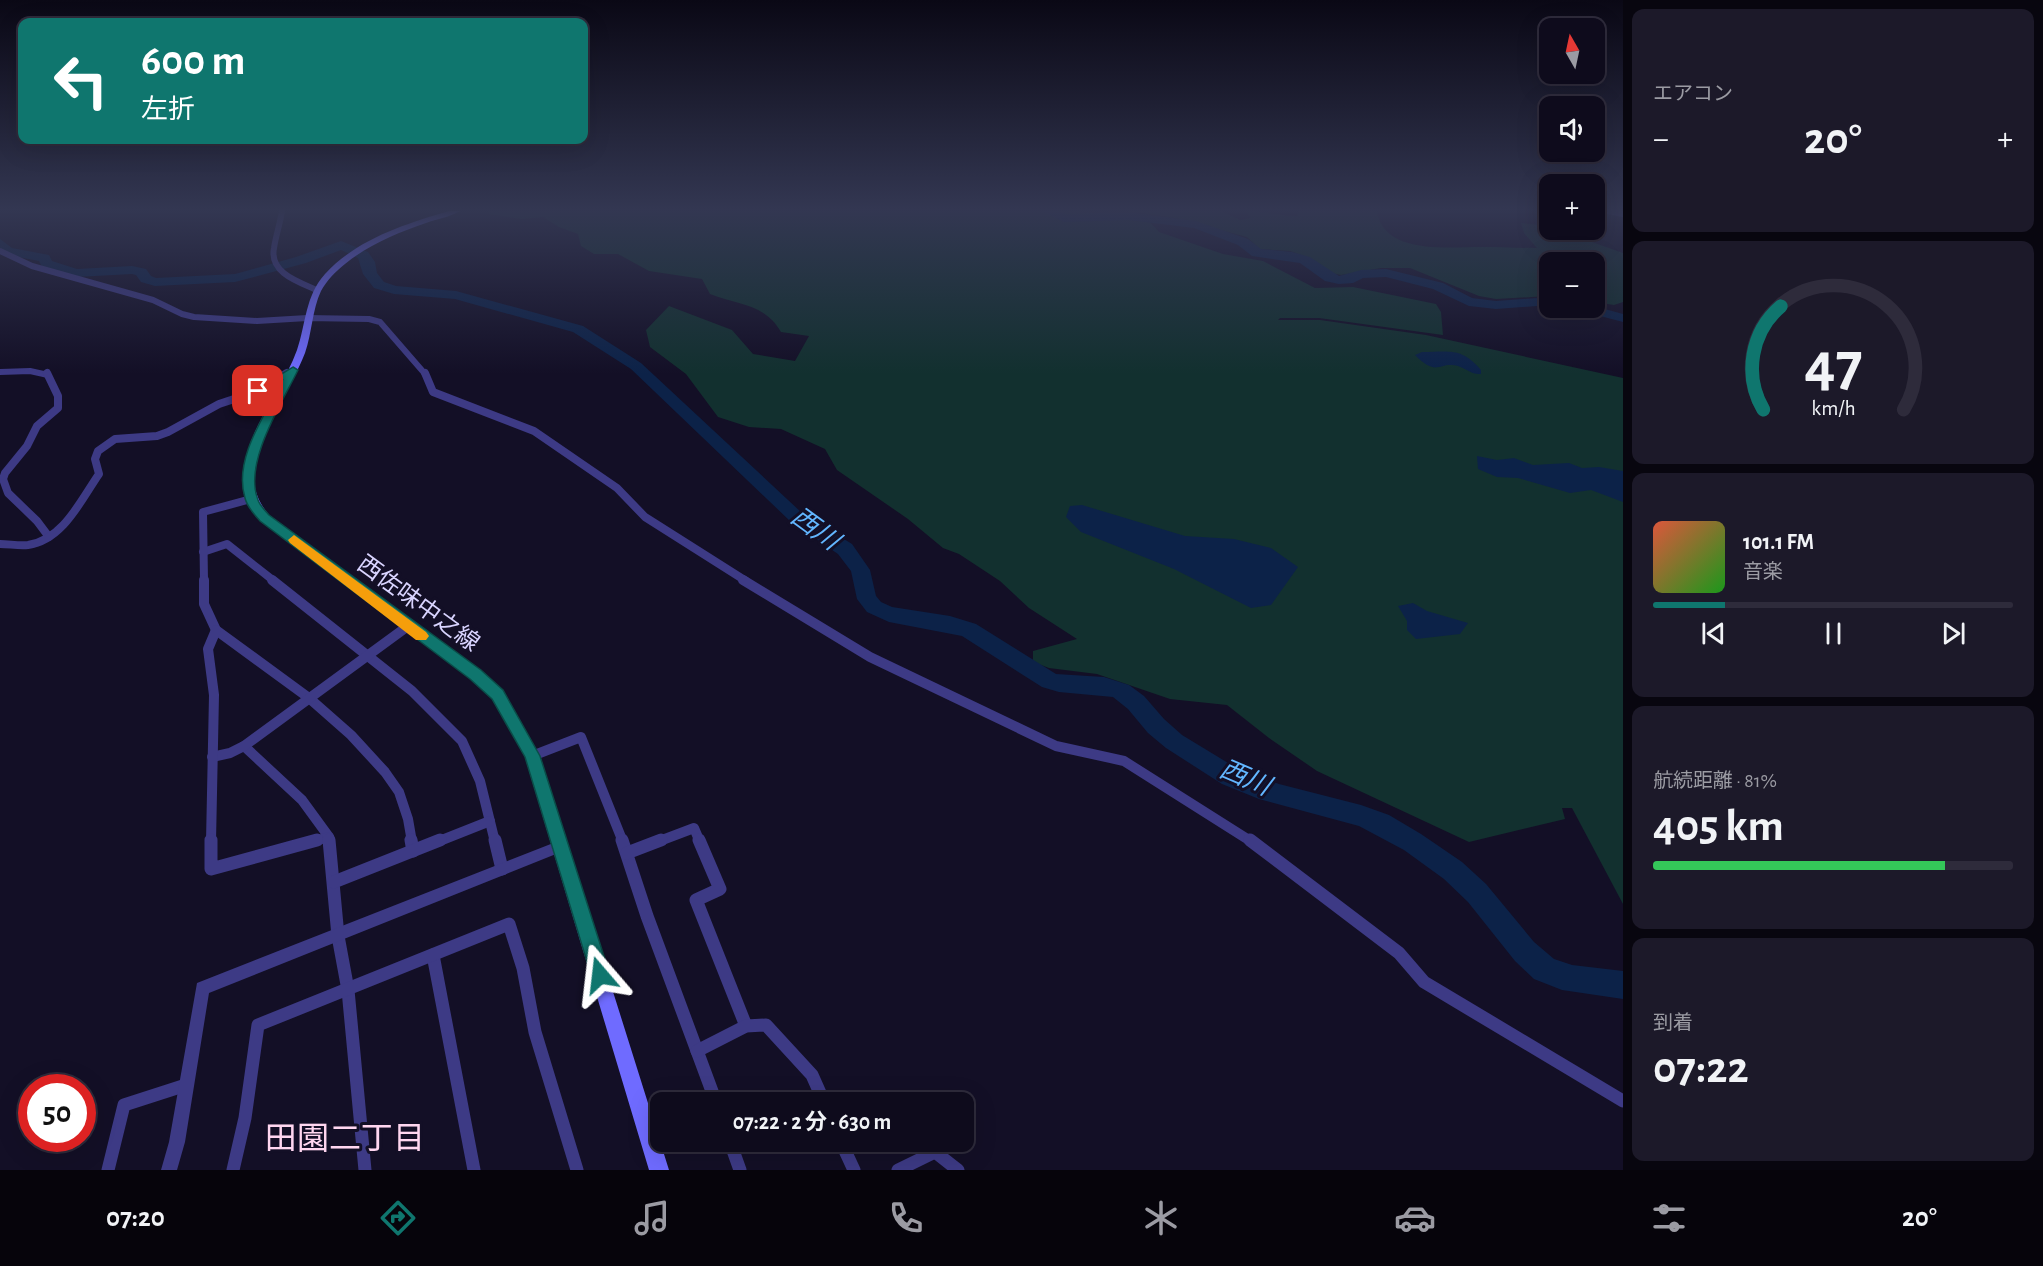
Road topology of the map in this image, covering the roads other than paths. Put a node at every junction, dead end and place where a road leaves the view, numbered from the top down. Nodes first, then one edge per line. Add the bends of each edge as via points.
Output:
1 (31, 266) edge
2 (277, 266) edge
3 (339, 266) edge
4 (317, 290) junction
5 (307, 318) junction
6 (293, 370) junction
7 (0, 372) edge
8 (251, 499) junction
9 (49, 537) junction
10 (0, 544) edge
11 (203, 552) junction
12 (408, 626) junction
13 (216, 630) junction
14 (366, 656) junction
15 (309, 698) junction
16 (244, 746) junction
17 (532, 756) junction
18 (213, 758) junction
19 (490, 821) junction
20 (329, 837) junction
21 (561, 846) junction
22 (413, 851) junction
23 (627, 853) junction
24 (502, 869) junction
25 (334, 882) junction
26 (338, 936) junction
27 (433, 955) junction
28 (348, 990) junction
29 (746, 1026) junction
30 (697, 1051) junction
31 (186, 1085) junction
32 (712, 1092) edge
33 (820, 1092) edge
34 (1623, 1101) edge
35 (734, 1152) edge
36 (846, 1152) edge
37 (108, 1170) edge
38 (169, 1170) edge
39 (233, 1170) edge
40 (365, 1170) edge
41 (474, 1170) edge
42 (577, 1170) edge
43 (659, 1170) edge
44 (740, 1170) edge
45 (854, 1170) edge
46 (898, 1170) edge
47 (958, 1170) edge

1 - 5 street via 153,300 194,317 257,321
2 - 4 street via 285,276
3 - 4 main road
4 - 5 main road
5 - 6 main road
5 - 34 street via 380,322 428,376 433,392 534,430 617,488 645,516 870,657 1056,746 1124,761 1267,851 1399,953 1424,982
6 - 8 main road via 255,447 248,483
6 - 9 street via 258,391 219,404 168,432 105,444 95,459 99,474
7 - 9 street via 46,374 58,396 58,408 37,426 3,479 8,493
8 - 11 street via 203,512
8 - 12 main road, 西佐味中之線 via 265,518
9 - 10 street via 30,545
11 - 13 street via 204,604
11 - 14 street via 227,544
12 - 14 street
12 - 17 main road, 西佐味中之線 via 498,695
13 - 15 street
13 - 18 street via 208,649 214,695
14 - 15 street
14 - 19 street via 412,691 462,741 480,781
15 - 16 street
15 - 22 street via 351,735 399,792
16 - 18 street
16 - 20 street via 302,800
17 - 21 main road, 西佐味中之線
17 - 23 street via 581,737
18 - 20 street via 211,869
19 - 22 street
19 - 24 street
20 - 25 street
21 - 24 street
21 - 43 main road, 西佐味中之線
22 - 25 street
23 - 29 street via 694,828 720,889 696,900
23 - 30 street
24 - 26 street
25 - 26 street
26 - 28 street
26 - 31 street via 202,988
27 - 28 street
27 - 41 street
27 - 42 street via 509,924 523,968 535,1032
28 - 39 street via 258,1026
28 - 40 street
29 - 30 street
29 - 33 street via 766,1025 812,1075
30 - 32 street
31 - 37 street via 124,1105
31 - 38 street
35 - 44 street
36 - 45 street
46 - 47 street via 934,1152

